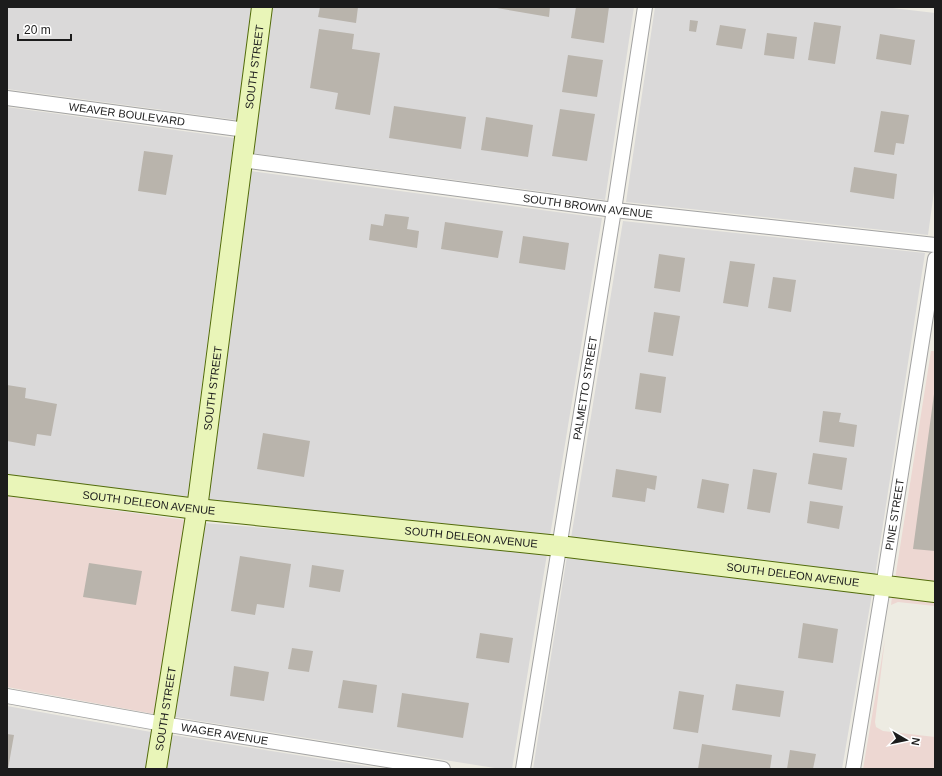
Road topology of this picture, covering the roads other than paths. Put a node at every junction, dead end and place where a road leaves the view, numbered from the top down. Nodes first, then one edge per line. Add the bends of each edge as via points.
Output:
1 (262, 7) edge
2 (645, 7) edge
3 (7, 98) edge
4 (246, 130) junction
5 (242, 160) junction
6 (614, 210) junction
7 (935, 245) edge
8 (935, 259) edge
9 (7, 485) edge
10 (197, 509) junction
11 (559, 546) junction
12 (883, 587) junction
13 (935, 592) edge
14 (7, 696) edge
15 (163, 724) junction
16 (156, 769) edge
17 (443, 769) edge
18 (523, 769) edge
19 (852, 769) edge

1 - 4 street, SOUTH STREET
2 - 6 street, PALMETTO STREET
3 - 4 street, WEAVER BOULEVARD
4 - 5 street, SOUTH STREET
5 - 6 street, SOUTH BROWN AVENUE
5 - 10 street, SOUTH STREET
6 - 7 street, SOUTH BROWN AVENUE
6 - 11 street, PALMETTO STREET
8 - 12 street, PINE STREET
9 - 10 street, SOUTH DELEON AVENUE
10 - 11 street, SOUTH DELEON AVENUE
10 - 15 street, SOUTH STREET
11 - 12 street, SOUTH DELEON AVENUE
11 - 18 street, PALMETTO STREET
12 - 13 street, SOUTH DELEON AVENUE
12 - 19 street, PINE STREET
14 - 15 street, WAGER AVENUE
15 - 16 street, SOUTH STREET
15 - 17 street, WAGER AVENUE

